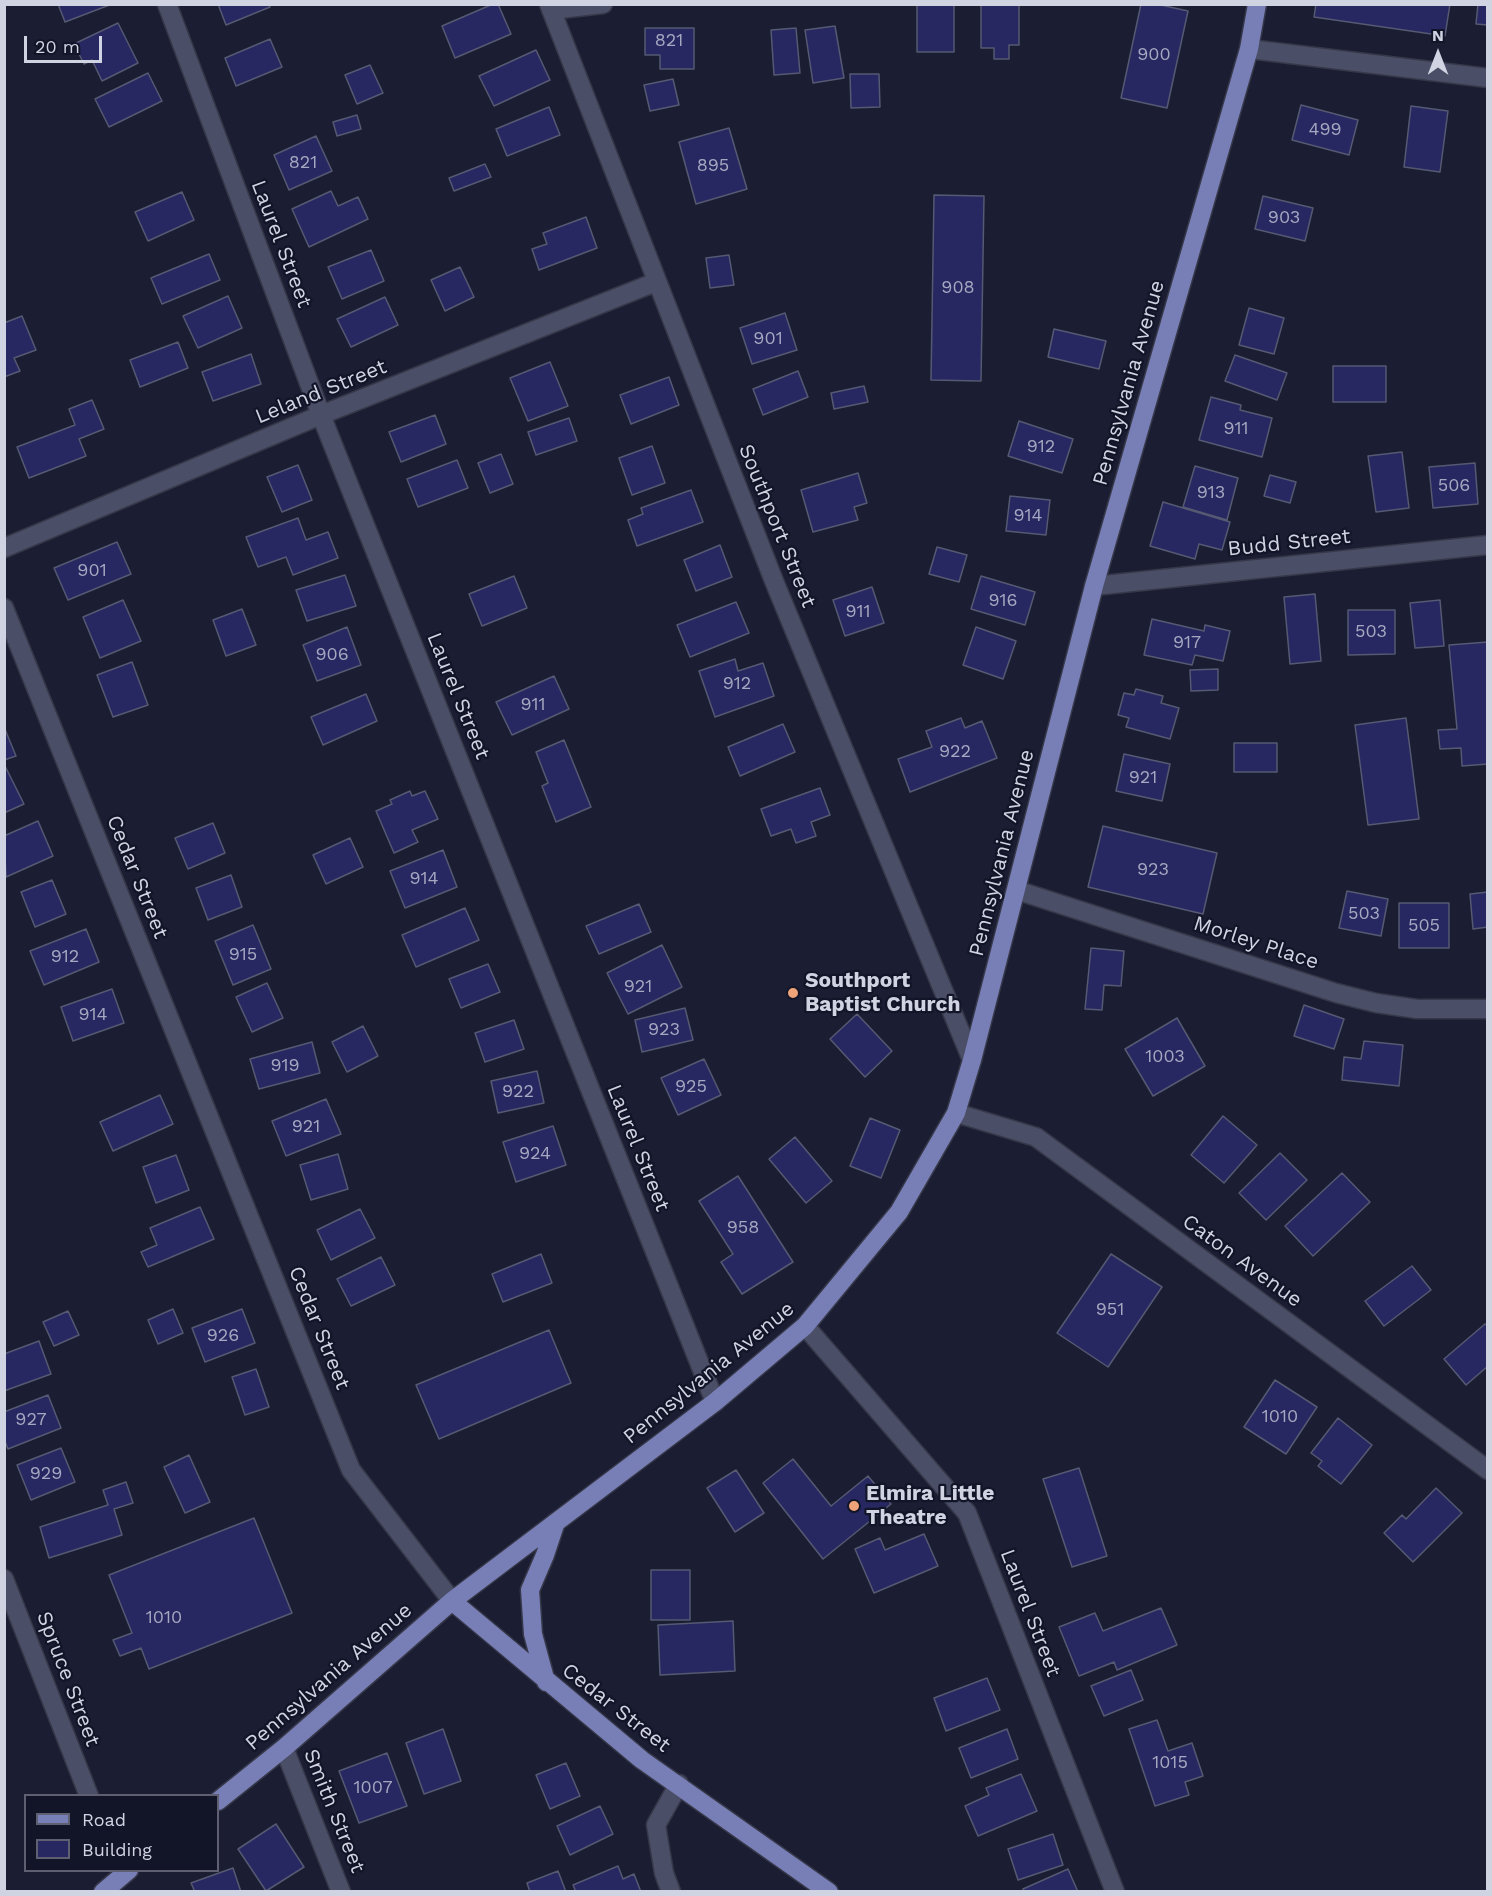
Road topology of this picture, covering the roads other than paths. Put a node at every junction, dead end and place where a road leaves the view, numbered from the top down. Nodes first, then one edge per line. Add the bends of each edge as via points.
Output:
1 (167, 4) edge
2 (603, 4) edge
3 (1257, 4) edge
4 (550, 7) edge
5 (1249, 49) junction
6 (1488, 78) edge
7 (656, 282) junction
8 (321, 415) junction
9 (1488, 544) edge
10 (4, 548) edge
11 (1094, 586) junction
12 (4, 608) edge
13 (1016, 890) junction
14 (1488, 1009) edge
15 (972, 1060) junction
16 (957, 1113) junction
17 (806, 1326) junction
18 (715, 1402) junction
19 (1488, 1470) edge
20 (556, 1522) junction
21 (4, 1579) edge
22 (452, 1601) junction
23 (546, 1682) junction
24 (284, 1748) junction
25 (678, 1784) junction
26 (88, 1794) edge
27 (219, 1800) edge
28 (123, 1873) edge
29 (103, 1892) edge
30 (341, 1892) edge
31 (671, 1892) edge
32 (829, 1892) edge
33 (1115, 1892) edge

1 - 8 street, Laurel Street
2 - 4 street
3 - 5 main road, Pennsylvania Avenue
4 - 7 street, Southport Street
5 - 6 street
5 - 11 main road, Pennsylvania Avenue
7 - 8 street, Leland Street
7 - 15 street, Southport Street via 774,581
8 - 10 street, Leland Street
8 - 18 street, Laurel Street
9 - 11 street, Budd Street
11 - 13 main road, Pennsylvania Avenue
12 - 22 street, Cedar Street via 351,1470
13 - 14 street, Morley Place via 1336,993 1417,1009
13 - 15 main road, Pennsylvania Avenue
15 - 16 main road, Pennsylvania Avenue
16 - 17 main road, Pennsylvania Avenue via 899,1212
16 - 19 street, Caton Avenue via 1036,1137
17 - 18 main road, Pennsylvania Avenue
17 - 33 street, Laurel Street via 967,1513
18 - 20 main road, Pennsylvania Avenue
20 - 22 main road, Pennsylvania Avenue
20 - 23 main road via 530,1590 533,1634
21 - 26 street, Spruce Street
22 - 23 main road, Cedar Street
22 - 24 main road, Pennsylvania Avenue
23 - 25 main road, Cedar Street via 642,1760
24 - 27 main road, Pennsylvania Avenue
24 - 30 street, Smith Street
25 - 31 street via 656,1825
25 - 32 main road, Cedar Street
28 - 29 main road

